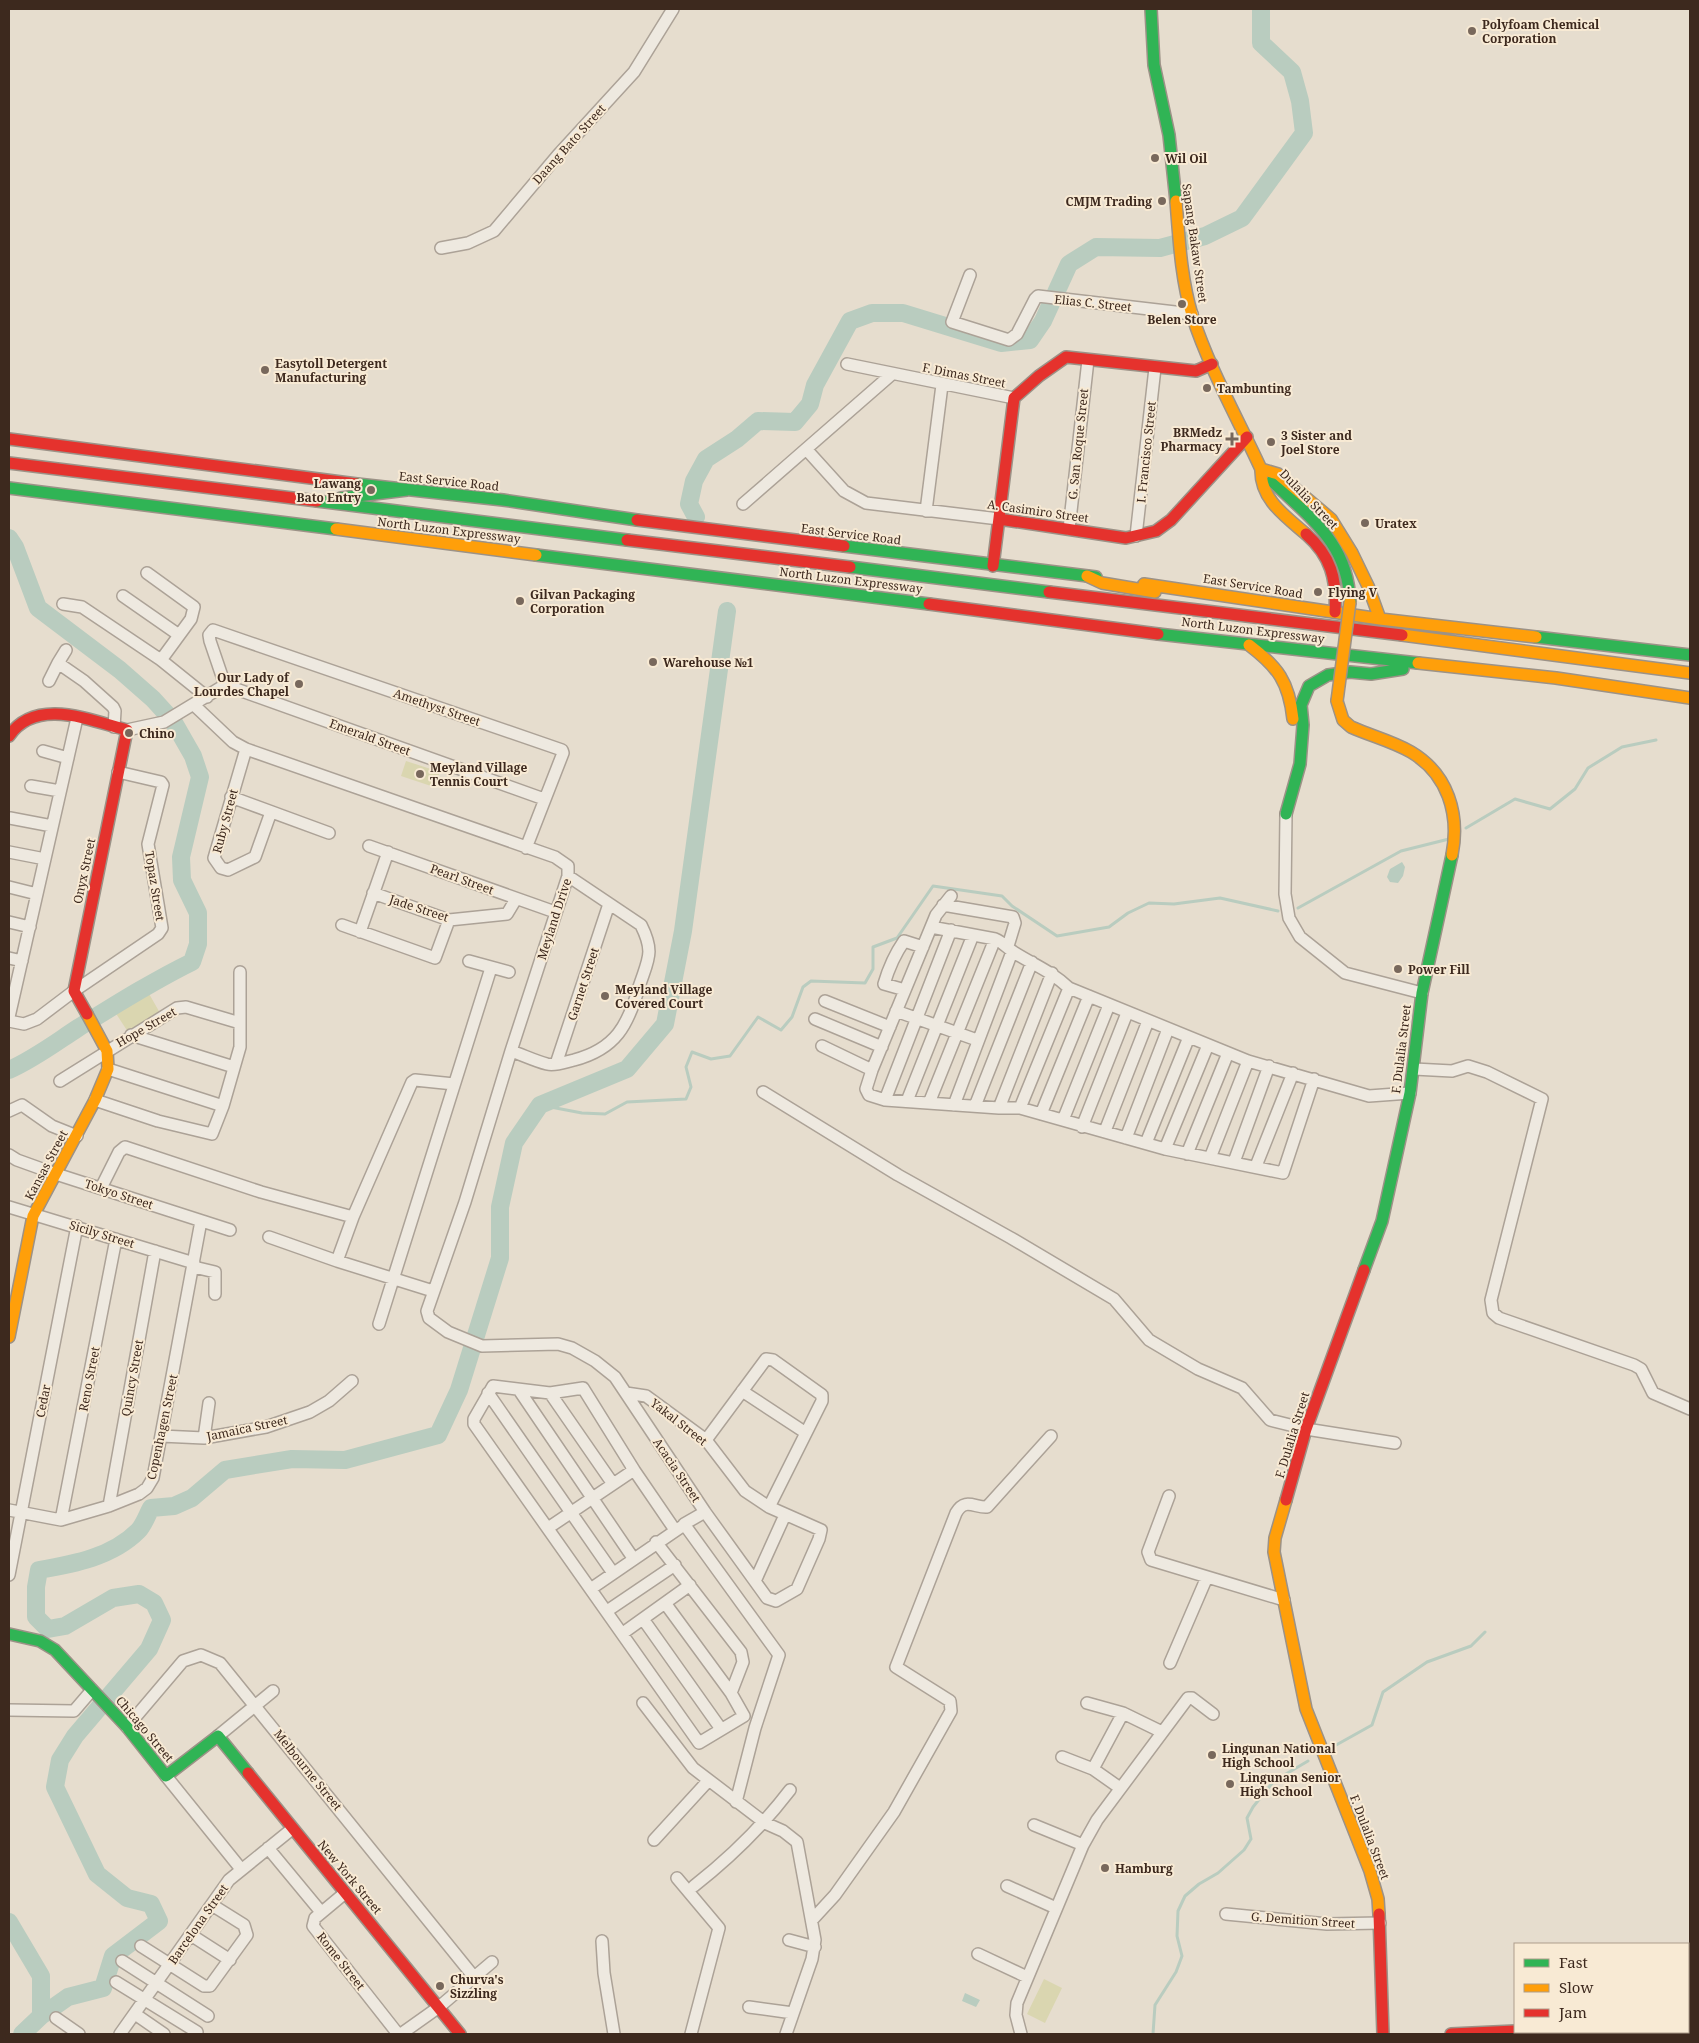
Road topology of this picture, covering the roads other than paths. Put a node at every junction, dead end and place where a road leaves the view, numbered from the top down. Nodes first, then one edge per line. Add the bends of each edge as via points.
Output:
1 (673, 9) edge
2 (1151, 9) edge
3 (442, 248) dead end
4 (970, 275) dead end
5 (1192, 314) junction
6 (1088, 360) junction
7 (847, 364) dead end
8 (1212, 364) junction
9 (1155, 368) junction
10 (892, 374) junction
11 (942, 385) junction
12 (1014, 398) junction
13 (1247, 437) junction
14 (9, 440) edge
15 (806, 449) junction
16 (9, 463) edge
17 (1261, 469) junction
18 (9, 488) edge
19 (406, 490) junction
20 (308, 501) junction
21 (743, 504) dead end
22 (926, 511) junction
23 (999, 519) junction
24 (1069, 528) junction
25 (1136, 536) junction
26 (993, 566) junction
27 (147, 573) dead end
28 (1086, 576) junction
29 (123, 596) dead end
30 (63, 604) dead end
31 (1335, 612) junction
32 (1380, 619) junction
33 (1318, 624) junction
34 (179, 635) junction
35 (1249, 645) junction
36 (66, 650) dead end
37 (1690, 655) edge
38 (161, 660) junction
39 (58, 663) junction
40 (1433, 665) junction
41 (1690, 673) edge
42 (49, 681) dead end
43 (225, 685) junction
44 (207, 698) junction
45 (1690, 698) edge
46 (194, 705) junction
47 (77, 718) junction
48 (114, 727) junction
49 (127, 730) junction
50 (9, 736) edge
51 (246, 749) junction
52 (43, 751) dead end
53 (68, 758) junction
54 (118, 772) junction
55 (31, 786) dead end
56 (60, 791) junction
57 (231, 796) junction
58 (544, 799) junction
59 (271, 812) junction
60 (1286, 814) junction
61 (10, 818) dead end
62 (52, 826) junction
63 (329, 833) dead end
64 (1454, 844) joint
65 (369, 846) dead end
66 (526, 848) junction
67 (9, 852) edge
68 (388, 852) junction
69 (45, 859) junction
70 (568, 876) junction
71 (9, 887) edge
72 (373, 893) junction
73 (37, 894) junction
74 (952, 896) dead end
75 (516, 899) junction
76 (609, 904) junction
77 (943, 905) junction
78 (555, 912) junction
79 (449, 920) junction
80 (9, 922) edge
81 (342, 925) dead end
82 (30, 927) junction
83 (931, 927) junction
84 (951, 930) junction
85 (360, 932) junction
86 (973, 935) junction
87 (995, 939) junction
88 (923, 947) junction
89 (1010, 949) junction
90 (9, 958) edge
91 (22, 961) junction
92 (469, 961) dead end
93 (1032, 962) junction
94 (491, 968) junction
95 (240, 972) dead end
96 (509, 972) dead end
97 (1052, 973) junction
98 (1068, 988) junction
99 (904, 990) junction
100 (12, 991) edge
101 (74, 991) junction
102 (1422, 993) junction
103 (1089, 996) junction
104 (825, 1001) dead end
105 (1109, 1005) junction
106 (896, 1011) junction
107 (1127, 1013) junction
108 (9, 1017) edge
109 (815, 1019) dead end
110 (918, 1019) junction
111 (9, 1021) edge
112 (1148, 1021) junction
113 (240, 1023) junction
114 (890, 1027) junction
115 (937, 1027) junction
116 (1168, 1029) junction
117 (957, 1034) junction
118 (131, 1035) junction
119 (1190, 1037) junction
120 (977, 1040) junction
121 (1208, 1045) junction
122 (822, 1046) dead end
123 (882, 1046) junction
124 (107, 1051) junction
125 (511, 1051) junction
126 (1228, 1053) junction
127 (1248, 1060) junction
128 (556, 1064) junction
129 (1269, 1066) junction
130 (234, 1067) junction
131 (108, 1069) junction
132 (1414, 1069) junction
133 (872, 1070) junction
134 (1293, 1073) junction
135 (1314, 1079) junction
136 (60, 1080) dead end
137 (454, 1084) junction
138 (763, 1092) dead end
139 (1410, 1093) junction
140 (96, 1100) junction
141 (885, 1100) junction
142 (907, 1101) junction
143 (929, 1103) junction
144 (954, 1104) junction
145 (223, 1106) junction
146 (975, 1106) junction
147 (999, 1108) junction
148 (1020, 1108) junction
149 (9, 1111) edge
150 (1041, 1114) junction
151 (1063, 1120) junction
152 (1082, 1127) junction
153 (1105, 1131) junction
154 (77, 1136) junction
155 (1126, 1138) junction
156 (1146, 1143) junction
157 (1165, 1148) junction
158 (9, 1154) edge
159 (1187, 1154) junction
160 (1210, 1158) junction
161 (1234, 1162) junction
162 (1256, 1166) junction
163 (56, 1174) junction
164 (101, 1188) junction
165 (9, 1207) edge
166 (33, 1216) junction
167 (352, 1217) junction
168 (201, 1221) junction
169 (77, 1226) junction
170 (230, 1230) dead end
171 (269, 1237) dead end
172 (116, 1238) junction
173 (155, 1251) junction
174 (337, 1261) junction
175 (194, 1265) junction
176 (392, 1276) junction
177 (433, 1291) junction
178 (214, 1294) dead end
179 (379, 1324) dead end
180 (9, 1337) edge
181 (482, 1346) joint
182 (352, 1381) dead end
183 (519, 1390) junction
184 (742, 1391) junction
185 (488, 1393) junction
186 (550, 1393) junction
187 (626, 1393) junction
188 (209, 1403) dead end
189 (1690, 1410) edge
190 (1306, 1429) junction
191 (806, 1433) junction
192 (161, 1436) junction
193 (1051, 1436) dead end
194 (204, 1438) junction
195 (706, 1440) junction
196 (1395, 1443) dead end
197 (634, 1470) junction
198 (613, 1484) junction
199 (1169, 1496) dead end
200 (592, 1499) junction
201 (109, 1506) junction
202 (769, 1507) junction
203 (9, 1510) edge
204 (22, 1512) junction
205 (705, 1512) junction
206 (571, 1513) junction
207 (785, 1515) junction
208 (61, 1520) junction
209 (680, 1527) junction
210 (548, 1528) junction
211 (821, 1530) joint
212 (656, 1542) junction
213 (633, 1558) junction
214 (675, 1565) junction
215 (613, 1573) junction
216 (9, 1575) edge
217 (1206, 1577) junction
218 (756, 1579) junction
219 (690, 1585) junction
220 (592, 1588) junction
221 (1284, 1600) junction
222 (665, 1603) junction
223 (607, 1611) junction
224 (642, 1619) junction
225 (623, 1633) junction
226 (9, 1634) edge
227 (1170, 1664) dead end
228 (273, 1691) dead end
229 (731, 1692) junction
230 (95, 1693) junction
231 (643, 1703) dead end
232 (1087, 1703) dead end
233 (254, 1705) junction
234 (9, 1710) edge
235 (1123, 1713) junction
236 (1213, 1714) dead end
237 (744, 1716) junction
238 (127, 1727) junction
239 (755, 1728) junction
240 (721, 1729) junction
241 (1162, 1732) junction
242 (218, 1736) junction
243 (1062, 1757) dead end
244 (1093, 1769) junction
245 (166, 1776) junction
246 (708, 1781) junction
247 (1120, 1788) junction
248 (790, 1790) dead end
249 (736, 1802) junction
250 (765, 1823) junction
251 (1034, 1825) dead end
252 (292, 1829) junction
253 (654, 1840) dead end
254 (1083, 1845) junction
255 (268, 1848) junction
256 (241, 1869) junction
257 (677, 1878) dead end
258 (694, 1886) dead end
259 (1008, 1886) dead end
260 (345, 1893) junction
261 (212, 1905) junction
262 (1056, 1908) junction
263 (320, 1912) junction
264 (1226, 1914) dead end
265 (812, 1920) junction
266 (1380, 1923) junction
267 (191, 1935) junction
268 (789, 1940) dead end
269 (602, 1942) dead end
270 (141, 1946) dead end
271 (815, 1947) junction
272 (978, 1954) dead end
273 (122, 1960) dead end
274 (230, 1960) junction
275 (492, 1962) dead end
276 (169, 1965) junction
277 (474, 1977) junction
278 (1027, 1977) junction
279 (116, 1982) dead end
280 (156, 1982) junction
281 (145, 1998) junction
282 (439, 2007) junction
283 (749, 2007) dead end
284 (793, 2013) junction
285 (135, 2014) junction
286 (208, 2016) dead end
287 (56, 2018) dead end
288 (197, 2032) dead end
289 (1507, 2032) edge
290 (124, 2033) edge
291 (79, 2034) edge
292 (164, 2034) edge
293 (400, 2034) edge
294 (460, 2034) edge
295 (614, 2034) edge
296 (691, 2034) edge
297 (786, 2034) edge
298 (1021, 2034) edge
299 (1383, 2034) edge
300 (1451, 2034) edge

1 - 3 street, Daang Bato Street via 634,72 494,231 468,243
2 - 5 main road, Sapang Bakaw Street via 1154,65 1168,135 1181,254
4 - 5 street, Elias C. Street via 953,323 1008,340 1017,334 1038,296
5 - 8 main road, Sapang Bakaw Street
6 - 9 main road, F. Dimas Street
6 - 12 main road, F. Dimas Street via 1066,358
6 - 24 street, G. San Roque Street
7 - 10 street, F. Dimas Street
8 - 9 main road, F. Dimas Street via 1196,371
8 - 13 main road, Sapang Bakaw Street
9 - 25 street, I. Francisco Street
10 - 11 street, F. Dimas Street
10 - 15 street
11 - 12 street, F. Dimas Street
11 - 22 street
12 - 23 main road
13 - 17 main road, Sapang Bakaw Street
13 - 25 main road, A. Casimiro Street via 1171,520 1156,531
14 - 19 main road, East Service Road
15 - 21 street
15 - 22 street, A. Casimiro Street via 844,491 853,496 866,502
16 - 20 main road, North Luzon Expressway
17 - 31 main road, Sapang Bakaw Street via 1262,487 1271,501 1324,551 1336,580
17 - 32 main road via 1278,474 1331,519 1352,553
17 - 64 main road, Dulalia Street, bridge via 1330,538 1350,581 1336,701 1343,720 1351,727 1414,752 1429,764 1446,786 1455,827
18 - 35 main road, North Luzon Expressway
19 - 20 main road
19 - 26 main road, East Service Road via 503,500 668,525
20 - 33 main road, North Luzon Expressway
22 - 23 street, A. Casimiro Street
23 - 24 main road, A. Casimiro Street
23 - 26 main road
24 - 25 main road, A. Casimiro Street via 1126,538
26 - 28 main road, East Service Road
27 - 34 street via 194,607 191,618
28 - 31 main road, East Service Road
28 - 33 main road via 1110,585 1286,610
29 - 34 street
30 - 38 street via 82,608
31 - 32 main road, East Service Road
32 - 37 main road, East Service Road
33 - 41 main road, North Luzon Expressway
34 - 38 street
35 - 40 main road, North Luzon Expressway
35 - 60 main road via 1280,672 1288,684 1292,700 1294,739
36 - 39 street
38 - 44 street
39 - 42 street
39 - 48 street via 84,681 115,710
40 - 45 main road, North Luzon Expressway via 1556,678
40 - 60 main road via 1371,674 1328,675 1309,686 1301,705 1300,764
43 - 44 street
43 - 58 street, Emerald Street
43 - 58 street, Amethyst Street via 210,641 209,635 213,630 562,750
44 - 46 street
46 - 49 street via 164,722
46 - 51 street, Meyland Drive via 233,742
47 - 48 main road
47 - 50 main road via 64,714 41,715 19,723
47 - 53 street
48 - 49 main road
49 - 54 main road, Onyx Street
51 - 57 street, Ruby Street
51 - 66 street, Meyland Drive
52 - 53 street
53 - 56 street
54 - 101 main road, Onyx Street
54 - 101 street, Topaz Street via 163,785 148,844 162,928 158,934
55 - 56 street
56 - 62 street
57 - 59 street
57 - 59 street, Ruby Street via 214,858 223,870 255,857
58 - 66 street, Amethyst Street
59 - 63 street
60 - 102 street via 1285,894 1289,918 1300,937 1345,973
61 - 62 street
62 - 69 street
64 - 102 main road, F. Dulalia Street
65 - 68 street, Pearl Street
66 - 70 street, Meyland Drive via 562,861 568,866
67 - 69 street
68 - 72 street
68 - 75 street, Pearl Street
69 - 73 street
70 - 76 street
70 - 78 street, Meyland Drive
71 - 73 street
72 - 79 street, Jade Street
72 - 85 street
73 - 82 street
74 - 77 street
75 - 78 street, Pearl Street
75 - 79 street, Jade Street via 506,914
76 - 128 street, Garnet Street
76 - 128 street via 641,925 650,950 630,1019 599,1051
77 - 83 street
77 - 89 street via 1013,917 1015,923
78 - 125 street, Meyland Drive
79 - 85 street via 435,958
80 - 82 street
81 - 85 street
82 - 91 street
83 - 84 street
83 - 88 street
84 - 86 street
84 - 110 street
86 - 87 street
86 - 115 street
87 - 89 street
87 - 117 street
88 - 99 street
88 - 99 street via 904,940 895,954 884,984
89 - 93 street
89 - 120 street
90 - 91 street
91 - 100 street
92 - 94 street
93 - 97 street
93 - 146 street
94 - 96 street
94 - 137 street
95 - 113 street
97 - 98 street
97 - 147 street
98 - 103 street
98 - 148 street
99 - 106 street
100 - 108 street
101 - 111 street via 37,1019 24,1024
101 - 124 main road, Kansas Street
102 - 132 main road, F. Dulalia Street
103 - 105 street
103 - 150 street
104 - 114 street
105 - 107 street
105 - 151 street
106 - 110 street
106 - 114 street
107 - 112 street
107 - 152 street
109 - 123 street
110 - 115 street
110 - 141 street
112 - 116 street
112 - 153 street
113 - 118 street, Hope Street via 186,1007 177,1008
113 - 130 street via 240,1047
114 - 123 street
115 - 117 street
115 - 142 street
116 - 119 street
116 - 155 street
117 - 120 street
117 - 143 street
118 - 124 street, Hope Street
118 - 130 street
119 - 121 street
119 - 156 street
120 - 144 street
121 - 126 street
121 - 157 street
122 - 133 street
123 - 133 street
124 - 131 main road, Kansas Street
124 - 136 street, Hope Street
125 - 128 street
125 - 177 street, Meyland Drive via 465,1202
126 - 127 street
126 - 159 street
127 - 129 street
127 - 160 street
129 - 134 street
129 - 161 street
130 - 145 street
131 - 140 main road, Kansas Street
131 - 145 street
132 - 139 main road, F. Dulalia Street
132 - 189 street via 1452,1071 1468,1066 1542,1099 1491,1300 1493,1313 1499,1318 1634,1365 1640,1369 1653,1394
133 - 141 street via 866,1089 869,1095
134 - 135 street
134 - 162 street
135 - 139 street via 1368,1096
135 - 162 street via 1283,1173
137 - 167 street via 412,1082
137 - 176 street
138 - 190 street via 898,1175 1114,1299 1149,1340 1198,1369 1242,1388 1270,1420
139 - 190 main road, F. Dulalia Street via 1376,1241
140 - 145 street via 158,1121 212,1134
140 - 154 main road, Kansas Street
141 - 142 street
142 - 143 street
143 - 144 street
144 - 146 street
146 - 147 street
147 - 148 street
148 - 150 street
149 - 154 street via 22,1106 52,1126
150 - 151 street
151 - 152 street
152 - 153 street
153 - 155 street
154 - 163 main road, Kansas Street
155 - 156 street
156 - 157 street
157 - 159 street
158 - 163 street, Tokyo Street
159 - 160 street
160 - 161 street
161 - 162 street
163 - 164 street, Tokyo Street
163 - 166 main road, Kansas Street
164 - 167 street via 119,1152 125,1147 260,1192
164 - 168 street, Tokyo Street
165 - 166 street, Sicily Street
166 - 169 street, Sicily Street
166 - 180 main road, Kansas Street
167 - 174 street
168 - 170 street, Tokyo Street
168 - 175 street, Copenhagen Street
169 - 172 street, Sicily Street
169 - 204 street, Cedar
171 - 174 street
172 - 173 street, Sicily Street
172 - 208 street, Reno Street
173 - 175 street, Sicily Street
173 - 201 street, Quincy Street
174 - 176 street
175 - 178 street, Sicily Street via 215,1272
175 - 192 street, Copenhagen Street
176 - 177 street
176 - 179 street
177 - 181 street, Meyland Drive via 428,1311 430,1318 448,1332
181 - 187 street, Acacia Street via 538,1343 572,1348 615,1377
182 - 194 street, Jamaica Street via 328,1401 292,1419
183 - 185 street via 493,1386
183 - 186 street
183 - 200 street
184 - 191 street
184 - 191 street via 766,1360 773,1360 822,1395
184 - 195 street
185 - 206 street
185 - 210 street via 474,1424
186 - 197 street via 584,1389
186 - 198 street
187 - 195 street, Yakal Street via 646,1396
187 - 205 street, Acacia Street
188 - 194 street
190 - 196 street
190 - 221 main road, F. Dulalia Street via 1275,1538 1274,1552
191 - 202 street
192 - 194 street, Jamaica Street
192 - 201 street, Copenhagen Street via 148,1488
193 - 265 street via 987,1507 964,1504 956,1512 896,1667 950,1701 951,1711 894,1812 835,1895
195 - 202 street, Yakal Street via 741,1488
197 - 198 street
197 - 209 street
198 - 200 street
199 - 217 street via 1148,1552 1149,1557
200 - 206 street
200 - 213 street
201 - 208 street, Copenhagen Street
202 - 207 street, Yakal Street
203 - 204 street, Copenhagen Street
204 - 208 street, Copenhagen Street
204 - 216 street, Cedar
205 - 209 street
205 - 218 street, Acacia Street
206 - 210 street
206 - 215 street
207 - 211 street, Yakal Street
207 - 218 street
209 - 212 street
209 - 239 street via 778,1650 778,1660
210 - 220 street
211 - 218 street, Acacia Street via 794,1593 772,1601
212 - 213 street
212 - 214 street
213 - 215 street
214 - 219 street
214 - 223 street
215 - 220 street
217 - 221 street
217 - 227 street
219 - 222 street
219 - 229 street via 741,1652 743,1662
220 - 223 street
221 - 266 main road, F. Dulalia Street via 1306,1709 1370,1871 1378,1899
222 - 224 street
222 - 229 street
223 - 225 street
224 - 225 street
224 - 240 street
225 - 240 street via 699,1743
226 - 230 main road, Chicago Street via 40,1641 55,1650
228 - 233 street
229 - 237 street
230 - 234 street via 74,1711
230 - 238 main road, Chicago Street
231 - 246 street via 685,1759
232 - 235 street
233 - 238 street, Melbourne Street via 220,1663 202,1656 183,1661
233 - 242 street
233 - 277 street, Melbourne Street
235 - 241 street
235 - 244 street
236 - 241 street via 1188,1698
237 - 239 street
237 - 240 street
238 - 245 main road, Chicago Street
239 - 249 street
241 - 247 street
242 - 245 main road
242 - 252 main road, New York Street
243 - 244 street
244 - 247 street
245 - 256 street, Chicago Street
246 - 249 street
246 - 253 street
247 - 254 street
248 - 250 street
249 - 250 street
250 - 258 street
250 - 265 street via 798,1842
251 - 254 street
252 - 255 street, Barcelona Street
252 - 260 main road, New York Street
254 - 262 street
255 - 256 street, Barcelona Street
255 - 263 street
256 - 261 street, Barcelona Street
257 - 296 street via 719,1928
259 - 262 street
260 - 263 street, Rome Street
260 - 282 main road, New York Street
261 - 267 street, Barcelona Street
261 - 274 street via 244,1924 247,1930
262 - 278 street
263 - 293 street, Rome Street via 313,1926
264 - 266 street, G. Demition Street via 1328,1924
265 - 271 street
266 - 299 main road, F. Dulalia Street
267 - 274 street
267 - 276 street, Barcelona Street
268 - 271 street
269 - 295 street
270 - 276 street
271 - 284 street
272 - 278 street
273 - 280 street
274 - 276 street via 207,1987
275 - 277 street
276 - 280 street, Barcelona Street
277 - 282 street
278 - 298 street via 1017,2004
279 - 281 street
280 - 281 street, Barcelona Street
280 - 286 street
281 - 285 street, Barcelona Street
281 - 288 street
282 - 293 street
282 - 294 main road, New York Street
283 - 284 street
284 - 297 street
285 - 290 street, Barcelona Street
285 - 292 street
287 - 291 street
289 - 300 main road

